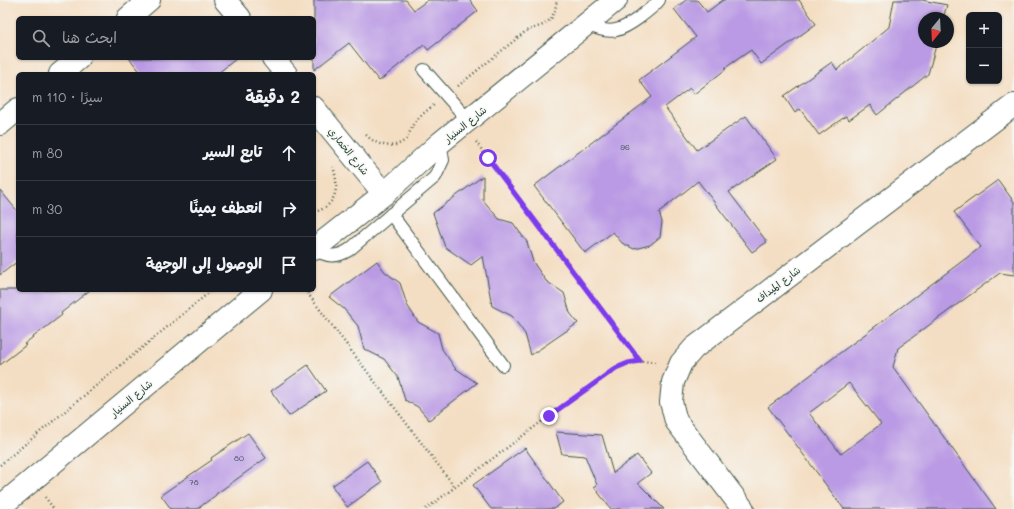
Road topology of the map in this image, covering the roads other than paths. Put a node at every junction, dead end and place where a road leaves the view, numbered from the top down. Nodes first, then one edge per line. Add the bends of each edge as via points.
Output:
1 (149, 0) edge
2 (225, 0) edge
3 (659, 0) edge
4 (607, 3) edge
5 (130, 16) edge
6 (238, 16) edge
7 (588, 24) junction
8 (78, 60) edge
9 (275, 60) edge
10 (424, 70) dead end
11 (62, 72) edge
12 (284, 72) edge
13 (1014, 105) edge
14 (316, 110) edge
15 (16, 111) edge
16 (466, 123) junction
17 (0, 124) edge
18 (440, 143) junction
19 (384, 194) junction
20 (391, 214) junction
21 (316, 247) edge
22 (316, 250) edge
23 (259, 292) edge
24 (503, 365) dead end
25 (0, 507) edge
26 (743, 509) edge

1 - 5 street
2 - 6 street
3 - 7 lane via 619,30 603,30
4 - 7 street, شارع السنيار
7 - 16 street, شارع السنيار
8 - 11 street
9 - 12 street
10 - 16 lane
13 - 26 street, شارع الميداف via 694,348 681,363 673,382 671,402 676,421
14 - 19 street, شارع الخماري
15 - 17 street
16 - 18 street, شارع السنيار
18 - 19 street, شارع السنيار
18 - 20 lane via 443,160 435,177
19 - 21 street, شارع السنيار
20 - 22 lane via 345,253 331,256
20 - 24 lane
23 - 25 street, شارع السنيار

